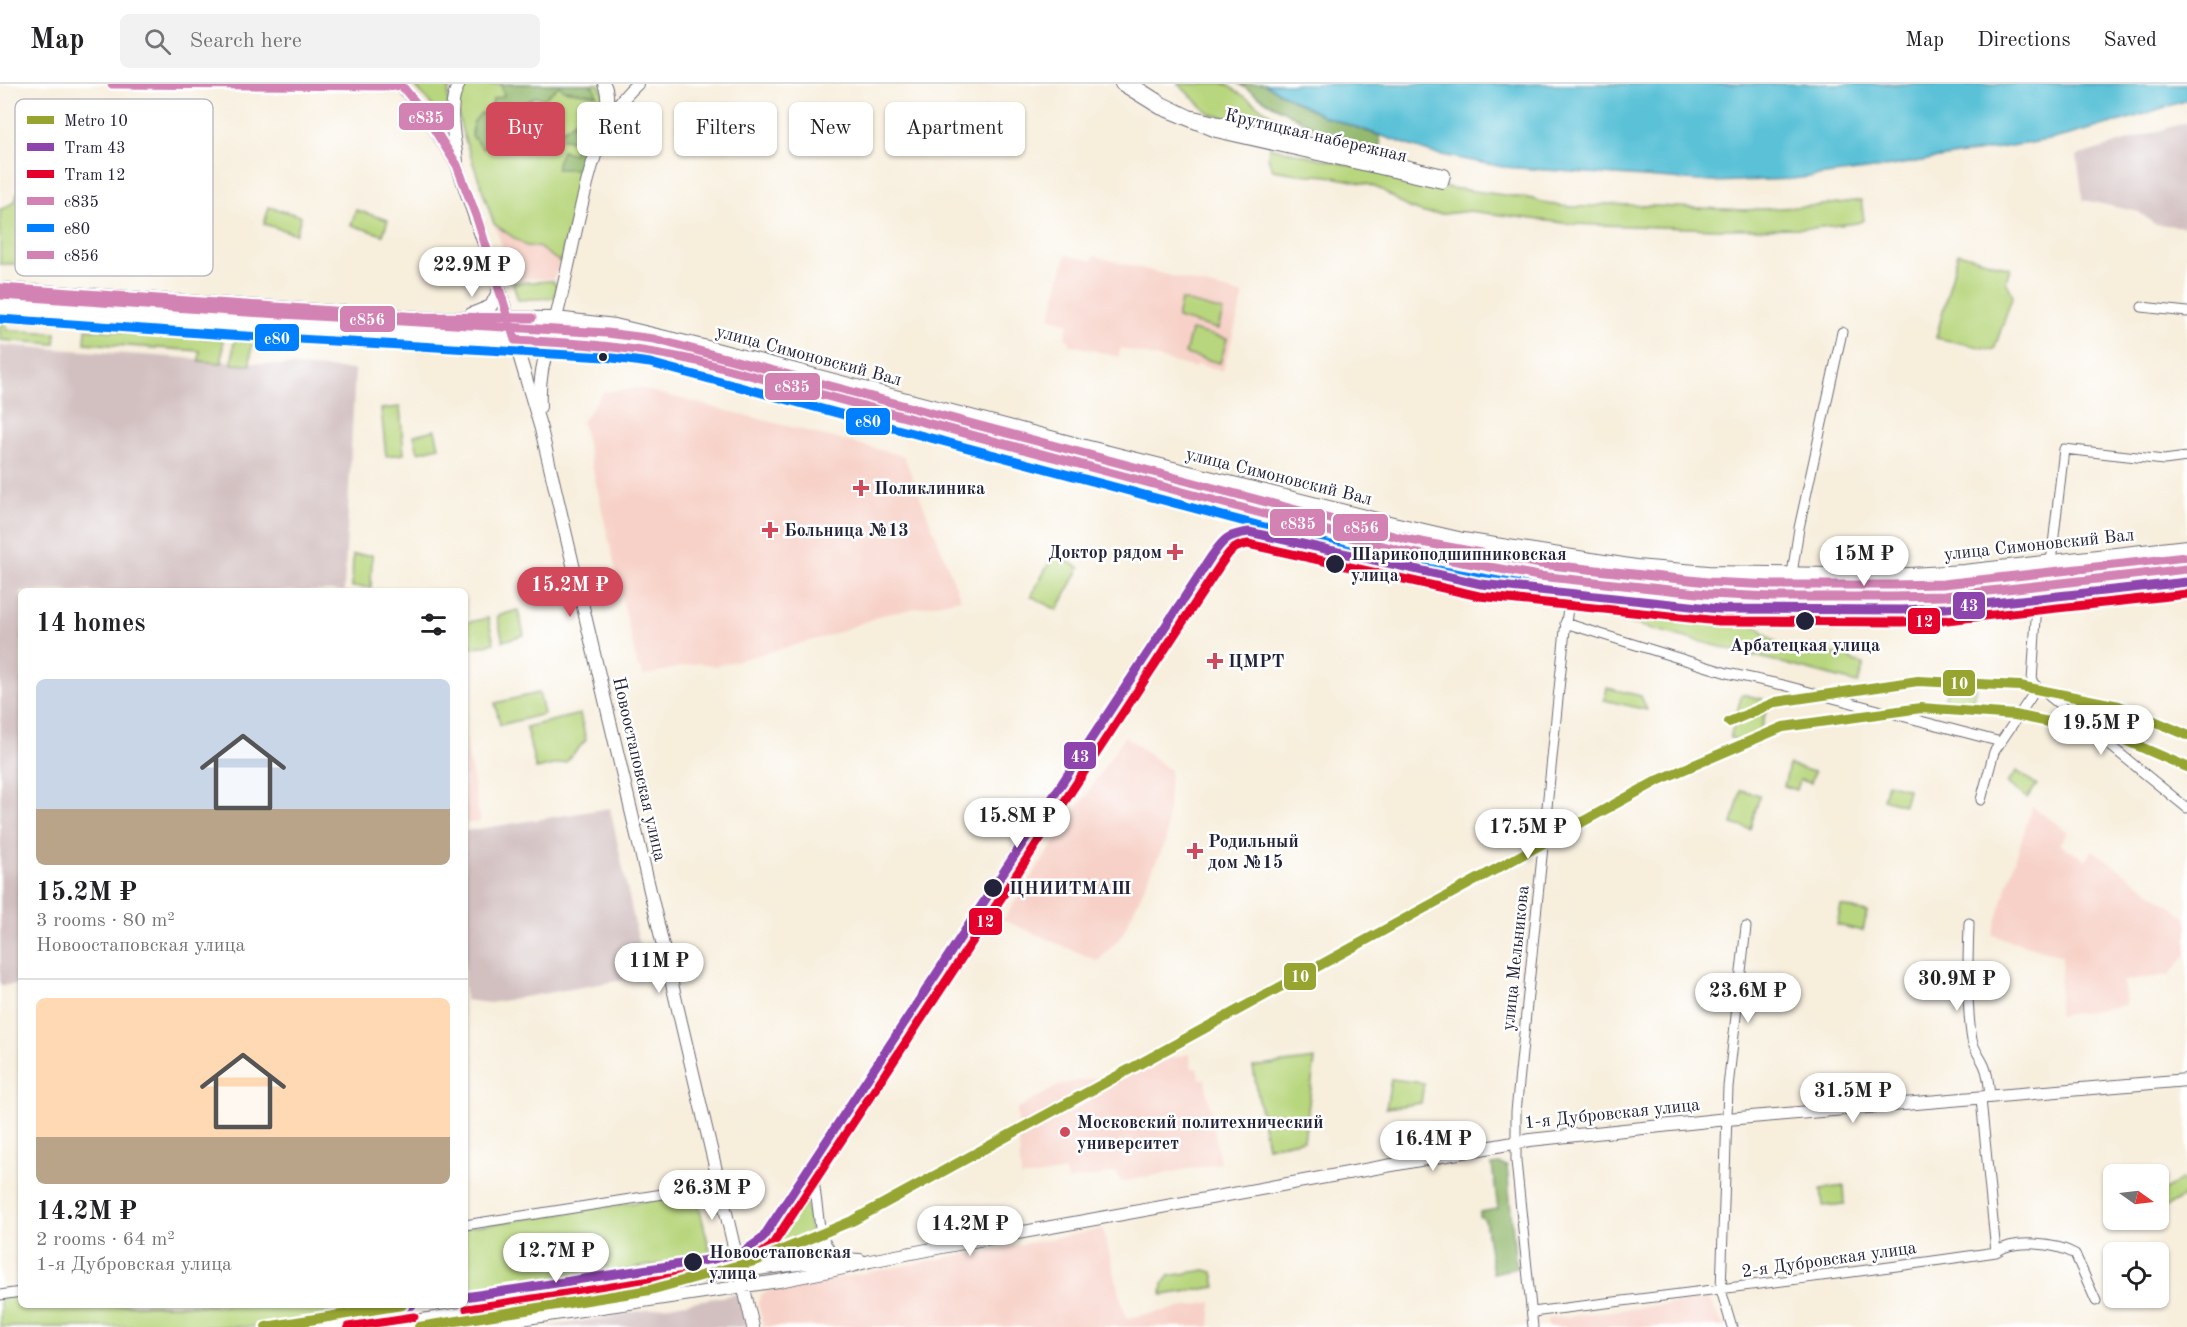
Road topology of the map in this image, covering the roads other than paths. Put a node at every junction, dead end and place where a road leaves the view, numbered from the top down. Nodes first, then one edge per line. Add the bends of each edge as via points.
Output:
1 (112, 84) edge
2 (459, 84) edge
3 (604, 84) edge
4 (637, 84) edge
5 (1121, 84) edge
6 (1132, 84) edge
7 (401, 85) edge
8 (608, 102) edge
9 (621, 102) edge
10 (595, 156) edge
11 (457, 165) junction
12 (0, 288) edge
13 (499, 290) junction
14 (0, 307) edge
15 (2142, 307) dead end
16 (2187, 312) edge
17 (459, 317) junction
18 (508, 318) junction
19 (556, 318) junction
20 (615, 325) junction
21 (1842, 332) dead end
22 (515, 340) junction
23 (549, 342) junction
24 (611, 345) junction
25 (541, 429) junction
26 (1114, 454) junction
27 (2187, 457) edge
28 (1108, 473) junction
29 (1240, 485) junction
30 (1235, 505) junction
31 (1267, 515) junction
32 (1243, 532) junction
33 (1463, 539) junction
34 (2187, 546) edge
35 (1575, 557) junction
36 (1459, 562) junction
37 (2051, 562) junction
38 (2187, 569) edge
39 (1792, 574) junction
40 (1826, 575) junction
41 (1891, 575) junction
42 (1573, 581) junction
43 (2038, 587) junction
44 (1826, 597) junction
45 (1892, 597) junction
46 (1565, 623) junction
47 (2033, 683) junction
48 (2001, 742) junction
49 (1981, 800) dead end
50 (2187, 808) edge
51 (1969, 923) dead end
52 (1746, 927) dead end
53 (2187, 1080) edge
54 (1985, 1098) junction
55 (1727, 1119) junction
56 (1515, 1142) junction
57 (718, 1180) junction
58 (814, 1180) junction
59 (468, 1225) edge
60 (821, 1236) junction
61 (1996, 1252) junction
62 (736, 1257) junction
63 (841, 1259) junction
64 (870, 1261) junction
65 (808, 1263) junction
66 (739, 1271) junction
67 (743, 1286) junction
68 (1721, 1290) junction
69 (18, 1292) edge
70 (0, 1295) edge
71 (2096, 1301) dead end
72 (1532, 1312) junction
73 (377, 1327) edge
74 (466, 1327) edge
75 (753, 1327) edge
76 (1533, 1327) edge
77 (1732, 1327) edge

1 - 7 street
2 - 11 main road via 452,110
3 - 8 main road
4 - 9 main road
5 - 6 main road, Крутицкая набережная via 1160,108 1216,131 1443,179 1189,116
7 - 11 main road
10 - 19 main road, Новоостаповская улица
11 - 13 main road, Новоостаповская улица
12 - 17 main road, улица Симоновский Вал
13 - 17 main road via 491,306
13 - 18 main road, Новоостаповская улица
14 - 22 main road, улица Симоновский Вал
15 - 16 street
17 - 18 main road, улица Симоновский Вал
18 - 19 main road, улица Симоновский Вал
18 - 22 main road, Новоостаповская улица
19 - 20 main road, улица Симоновский Вал
19 - 23 main road, Новоостаповская улица
20 - 24 street via 605,327 601,334
20 - 26 main road, улица Симоновский Вал
21 - 39 street
22 - 23 main road, улица Симоновский Вал
22 - 25 main road, Новоостаповская улица
23 - 24 main road, улица Симоновский Вал
23 - 25 main road, Новоостаповская улица via 540,377
24 - 28 main road, улица Симоновский Вал via 697,362
25 - 57 main road, Новоостаповская улица
26 - 28 street via 1104,455 1100,461 1101,468
26 - 29 main road, улица Симоновский Вал
27 - 37 street via 2164,460 2064,449
28 - 30 main road, улица Симоновский Вал
29 - 30 street via 1247,491 1248,499 1243,505
29 - 33 main road, улица Симоновский Вал
30 - 31 main road, улица Симоновский Вал
30 - 32 street
31 - 32 street
31 - 36 main road, улица Симоновский Вал
32 - 58 street
33 - 35 main road, улица Симоновский Вал
33 - 36 street via 1472,547 1473,554 1467,561
34 - 37 main road, улица Симоновский Вал
35 - 39 main road, улица Симоновский Вал via 1708,572
35 - 42 street, улица Мельникова
36 - 42 main road, улица Симоновский Вал
37 - 41 main road, улица Симоновский Вал
38 - 43 main road, улица Симоновский Вал
39 - 40 main road, улица Симоновский Вал
40 - 41 main road, улица Симоновский Вал
40 - 44 street via 1835,579 1838,586 1835,594
41 - 45 street via 1881,579 1877,587 1881,594
42 - 44 main road, улица Симоновский Вал via 1707,594
42 - 46 street, улица Мельникова
43 - 45 main road, улица Симоновский Вал
43 - 47 street
44 - 45 main road, улица Симоновский Вал
46 - 48 street via 1727,673
46 - 56 street, улица Мельникова
47 - 48 street via 2031,697
47 - 50 street
48 - 49 street via 1994,752
51 - 54 street via 1972,1039 1989,1080
52 - 55 street
53 - 54 main road, 1-я Дубровская улица
54 - 55 main road, 1-я Дубровская улица
54 - 61 street
55 - 56 main road, 1-я Дубровская улица
55 - 68 street
56 - 64 main road, 1-я Дубровская улица
56 - 72 street, улица Мельникова
57 - 59 street via 701,1188
57 - 62 main road, Новоостаповская улица
58 - 60 street
58 - 62 street via 795,1194 759,1246
60 - 63 street
60 - 65 street
61 - 68 street, 2-я Дубровская улица
61 - 71 street, 2-я Дубровская улица via 2019,1244 2067,1250 2075,1254
62 - 66 main road, Новоостаповская улица
63 - 64 main road, 1-я Дубровская улица
63 - 65 main road, 1-я Дубровская улица
64 - 67 main road, 1-я Дубровская улица
65 - 66 main road, 1-я Дубровская улица
66 - 67 main road, Новоостаповская улица
66 - 73 main road
67 - 74 main road
67 - 75 main road, Новоостаповская улица
68 - 72 street, 2-я Дубровская улица
68 - 77 street
69 - 70 street
72 - 76 street, улица Мельникова

